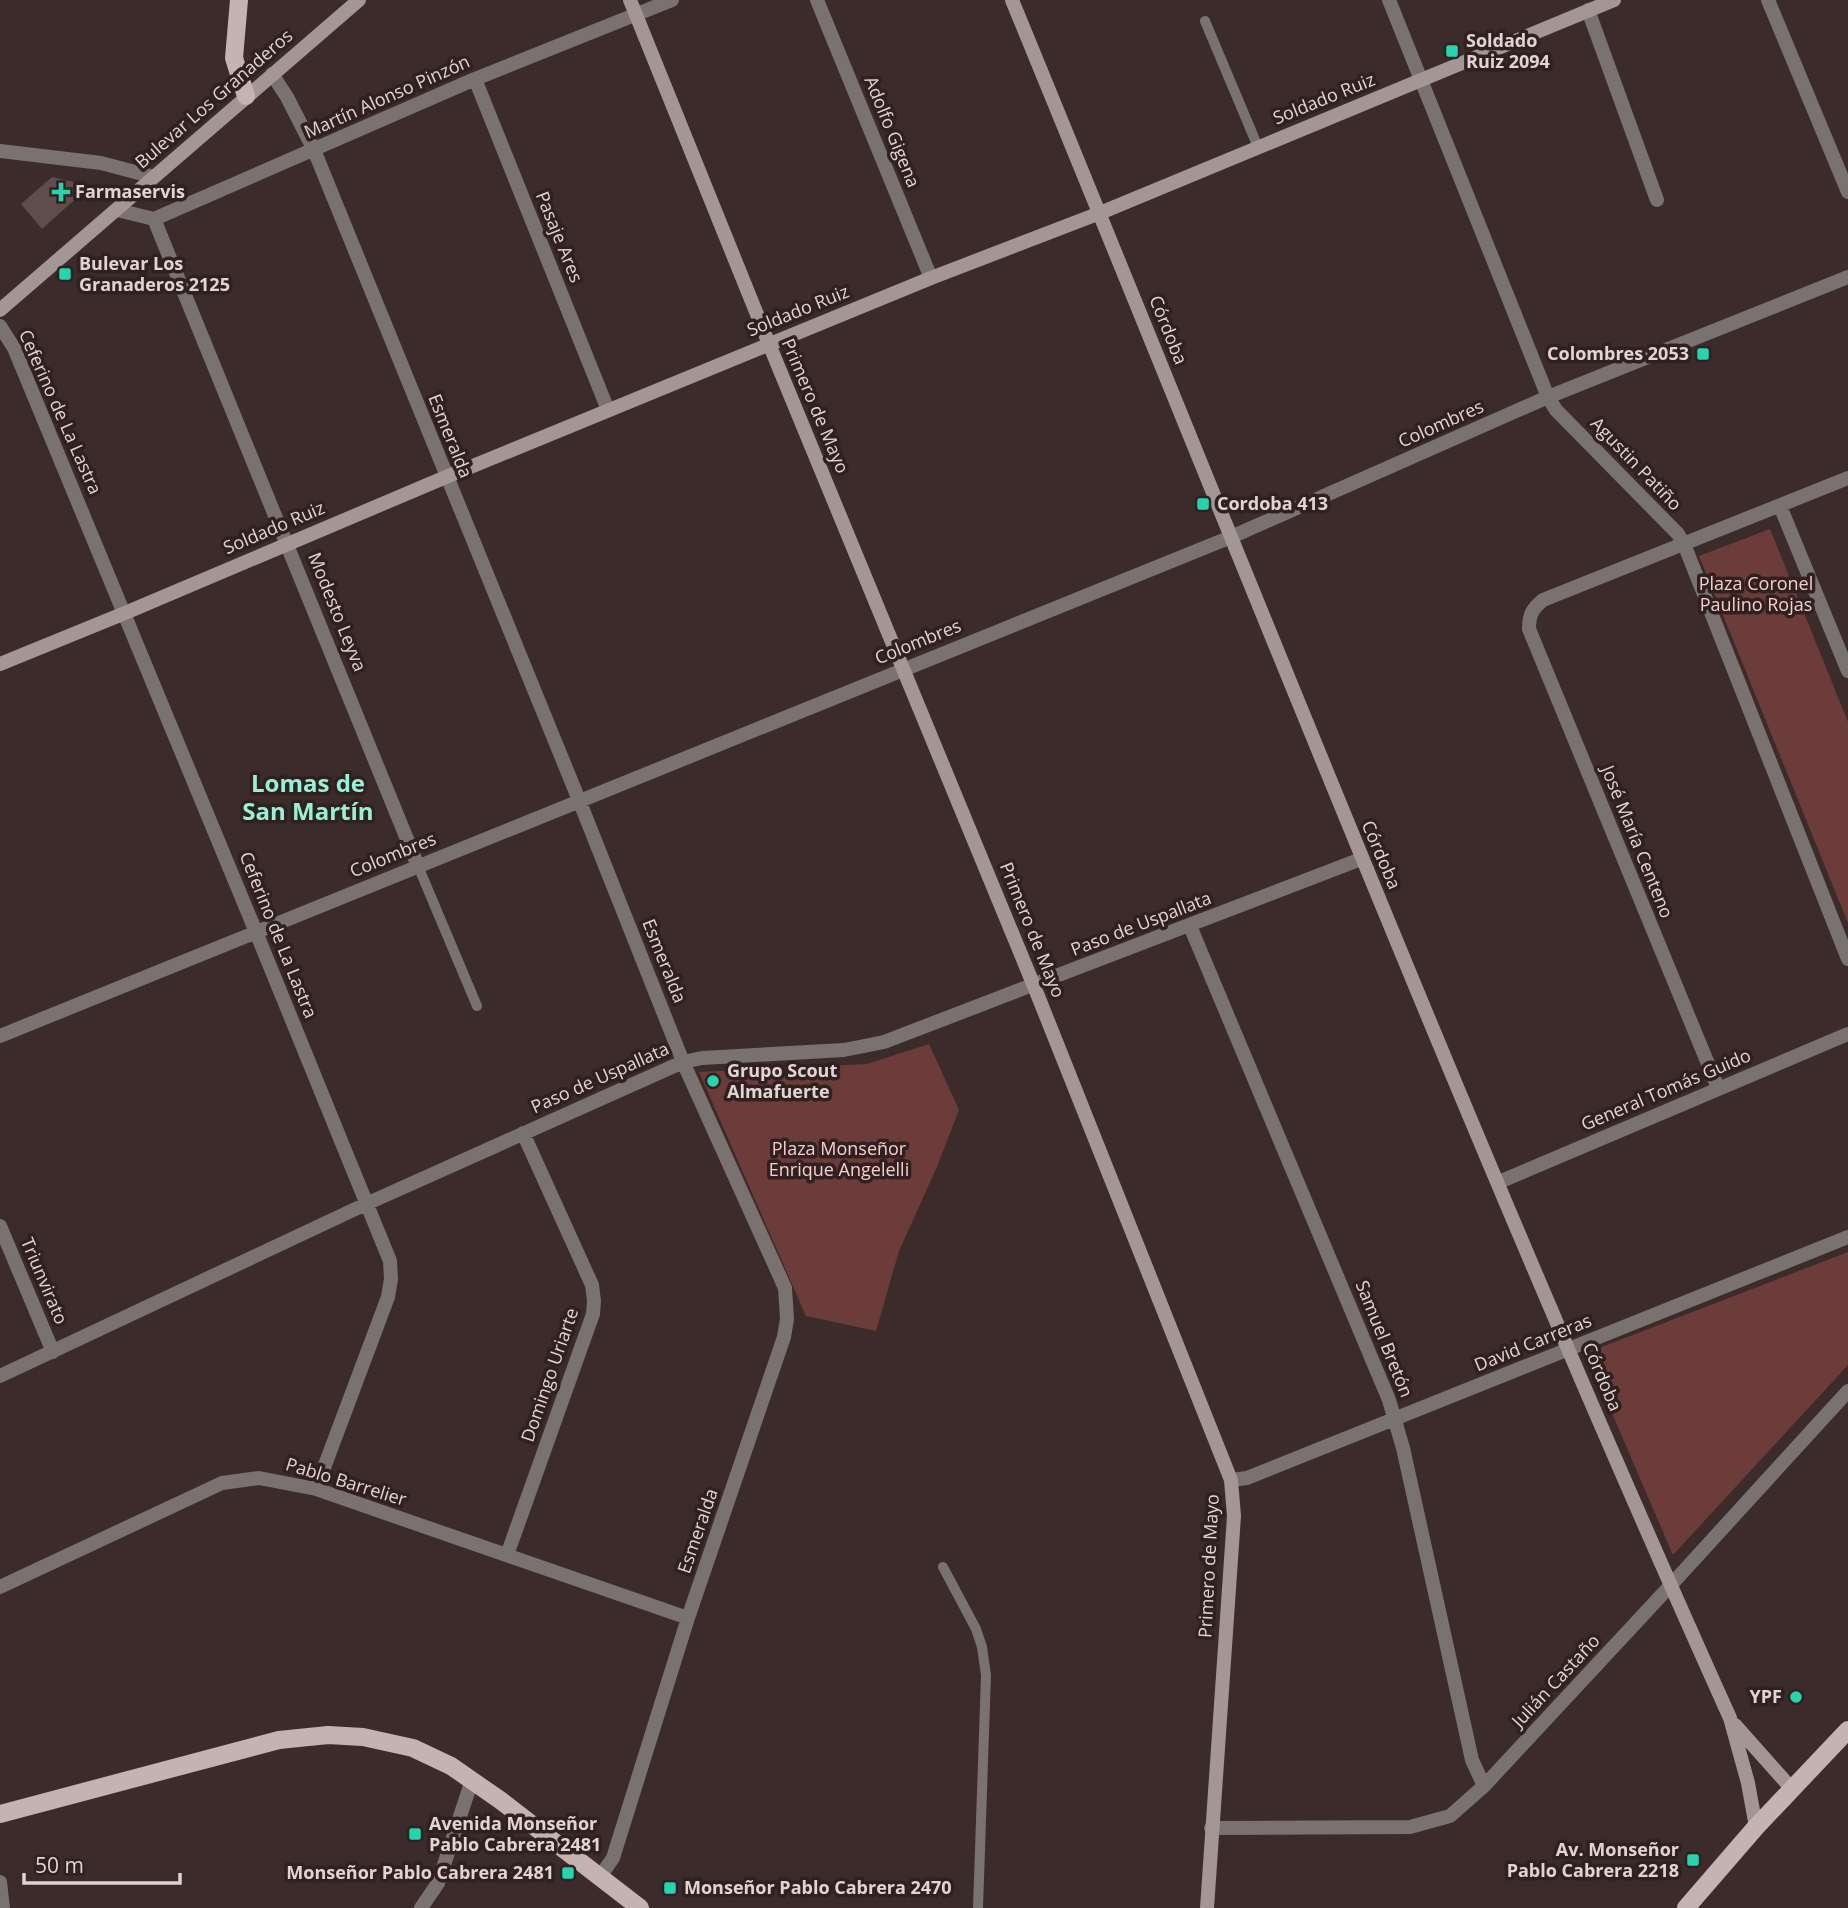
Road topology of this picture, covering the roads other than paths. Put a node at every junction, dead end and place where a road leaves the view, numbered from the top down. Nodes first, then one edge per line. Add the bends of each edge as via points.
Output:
1 (239, 0) edge
2 (359, 0) edge
3 (630, 0) edge
4 (672, 0) edge
5 (817, 0) edge
6 (1012, 0) edge
7 (1389, 0) edge
8 (1614, 0) edge
9 (1768, 0) edge
10 (1588, 10) junction
11 (636, 15) junction
12 (1205, 21) dead end
13 (272, 74) junction
14 (475, 79) junction
15 (1421, 80) junction
16 (246, 96) junction
17 (1258, 147) junction
18 (0, 150) edge
19 (314, 150) junction
20 (154, 177) junction
21 (1848, 192) edge
22 (1657, 200) dead end
23 (117, 209) junction
24 (1100, 213) junction
25 (154, 219) junction
26 (1848, 277) edge
27 (931, 278) junction
28 (0, 310) edge
29 (0, 326) edge
30 (769, 344) junction
31 (1548, 397) junction
32 (608, 410) junction
33 (446, 477) junction
34 (1848, 478) edge
35 (1780, 506) junction
36 (1231, 537) junction
37 (288, 543) junction
38 (1684, 544) junction
39 (125, 613) junction
40 (0, 664) edge
41 (903, 669) junction
42 (1848, 671) edge
43 (579, 800) junction
44 (1362, 859) junction
45 (418, 866) junction
46 (1190, 926) junction
47 (256, 932) junction
48 (1848, 959) edge
49 (1034, 986) junction
50 (477, 1006) dead end
51 (1848, 1034) edge
52 (0, 1036) edge
53 (683, 1062) junction
54 (1718, 1088) junction
55 (523, 1133) junction
56 (1499, 1182) junction
57 (366, 1204) junction
58 (0, 1226) edge
59 (1848, 1237) edge
60 (1568, 1349) junction
61 (53, 1352) junction
62 (0, 1376) edge
63 (1848, 1391) edge
64 (1395, 1420) junction
65 (1231, 1480) junction
66 (316, 1489) junction
67 (507, 1555) junction
68 (943, 1567) dead end
69 (1670, 1586) junction
70 (0, 1587) edge
71 (688, 1618) junction
72 (1730, 1718) junction
73 (1848, 1730) edge
74 (472, 1780) junction
75 (1484, 1786) junction
76 (1791, 1789) junction
77 (0, 1814) edge
78 (1756, 1827) junction
79 (1211, 1828) junction
80 (599, 1878) junction
81 (0, 1882) edge
82 (3, 1908) edge
83 (421, 1908) edge
84 (640, 1908) edge
85 (978, 1908) edge
86 (1207, 1908) edge
87 (1686, 1908) edge

1 - 16 main road via 234,58
2 - 13 main road, Bulevar Los Granaderos
3 - 11 main road, Primero de Mayo
4 - 11 street, Martín Alonso Pinzón
5 - 27 street, Adolfo Gigena
6 - 24 main road, Córdoba
7 - 15 street, Agustin Patiño
8 - 10 main road, Soldado Ruiz
9 - 21 street
10 - 15 main road, Soldado Ruiz
10 - 22 street
11 - 14 street, Martín Alonso Pinzón
11 - 30 main road, Primero de Mayo
12 - 17 lane
13 - 16 main road, Bulevar Los Granaderos
13 - 19 street, Esmeralda
14 - 19 street, Martín Alonso Pinzón
14 - 32 street, Pasaje Ares
15 - 17 main road, Soldado Ruiz
15 - 31 street, Agustin Patiño
16 - 20 main road, Bulevar Los Granaderos
17 - 24 main road, Soldado Ruiz
18 - 20 street via 102,163
19 - 25 street, Martín Alonso Pinzón
19 - 33 street, Esmeralda
20 - 23 main road, Bulevar Los Granaderos
23 - 25 street
23 - 28 main road, Bulevar Los Granaderos
24 - 27 main road, Soldado Ruiz
24 - 36 main road, Córdoba
25 - 37 street, Modesto Leyva
26 - 31 street, Colombres
27 - 30 main road, Soldado Ruiz
29 - 39 street, Ceferino de La Lastra via 14,348
30 - 32 main road, Soldado Ruiz
30 - 41 main road, Primero de Mayo
31 - 36 street, Colombres
31 - 38 street, Agustin Patiño
32 - 33 main road, Soldado Ruiz
33 - 37 main road, Soldado Ruiz
33 - 43 street, Esmeralda
34 - 35 street
35 - 38 street
35 - 42 street
36 - 41 street, Colombres
36 - 44 main road, Córdoba
37 - 39 main road, Soldado Ruiz
37 - 45 street, Modesto Leyva
38 - 48 street, Agustin Patiño
38 - 54 street, José María Centeno via 1543,600 1532,609 1529,629
39 - 40 main road, Soldado Ruiz
39 - 47 street, Ceferino de La Lastra
41 - 43 street, Colombres
41 - 49 main road, Primero de Mayo
43 - 45 street, Colombres
43 - 53 street, Esmeralda
44 - 46 street, Paso de Uspallata
44 - 56 main road, Córdoba
45 - 47 street, Colombres
45 - 50 lane
46 - 49 street, Paso de Uspallata
46 - 64 street, Samuel Bretón
47 - 52 street, Colombres
47 - 57 street, Ceferino de La Lastra
49 - 53 street, Paso de Uspallata via 866,1047
49 - 65 main road, Primero de Mayo
51 - 54 street, General Tomás Guido
53 - 55 street, Paso de Uspallata
53 - 71 street, Esmeralda via 788,1303 784,1337
54 - 56 street, General Tomás Guido
55 - 57 street, Paso de Uspallata
55 - 67 street, Domingo Uriarte via 592,1284 594,1301
56 - 60 main road, Córdoba
57 - 61 street, Paso de Uspallata
57 - 66 street, Ceferino de La Lastra via 390,1261 388,1297
58 - 61 street, Triunvirato
59 - 60 street, David Carreras
60 - 64 street, David Carreras
60 - 69 main road, Córdoba
61 - 62 street, Paso de Uspallata
63 - 69 street, Julián Castaño
64 - 65 street, David Carreras via 1247,1478
64 - 75 street, Samuel Bretón via 1472,1760
65 - 79 main road, Primero de Mayo via 1234,1516
66 - 67 street, Pablo Barrelier
66 - 70 street, Pablo Barrelier via 259,1478 222,1483
67 - 71 street, Pablo Barrelier
68 - 85 lane via 976,1629 986,1675
69 - 72 main road, Córdoba
69 - 75 street, Julián Castaño
71 - 80 street, Esmeralda via 613,1858
72 - 76 main road, Córdoba
72 - 78 main road, Córdoba
73 - 76 main road
74 - 77 main road via 413,1748 363,1737 305,1736
74 - 80 main road
74 - 83 street via 438,1883
75 - 79 street, Julián Castaño via 1450,1816 1410,1827
76 - 78 main road
78 - 87 main road
79 - 86 main road, Primero de Mayo
80 - 84 main road
81 - 82 street

